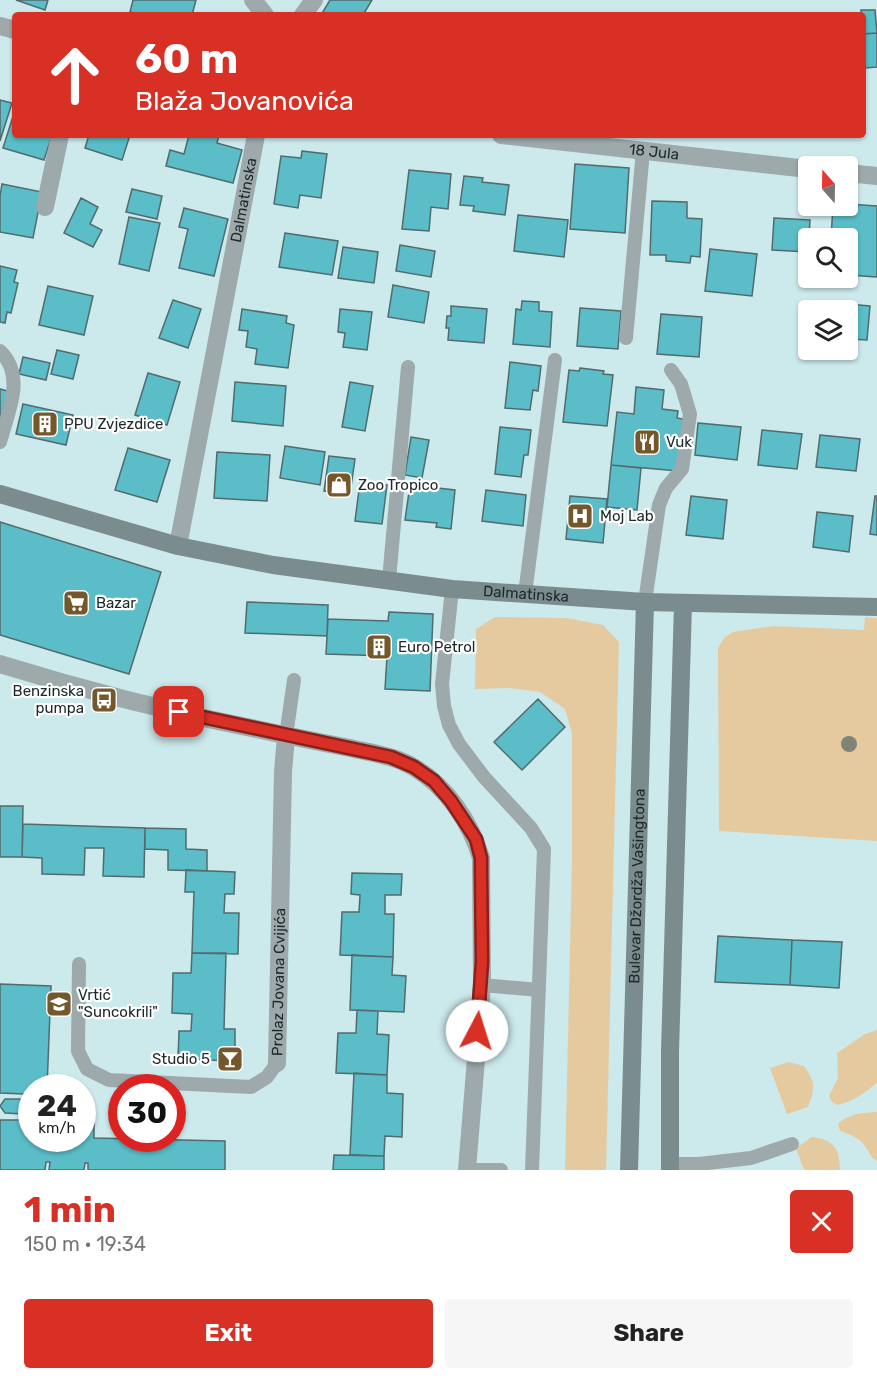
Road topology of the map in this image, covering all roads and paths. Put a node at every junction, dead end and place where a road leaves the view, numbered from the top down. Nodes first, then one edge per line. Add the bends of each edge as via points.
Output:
1 (253, 0) edge
2 (263, 12) edge
3 (59, 138) edge
4 (254, 138) edge
5 (528, 138) edge
6 (643, 151) junction
7 (798, 168) edge
8 (858, 174) edge
9 (877, 176) edge
10 (45, 207) dead end
11 (626, 338) dead end
12 (0, 351) edge
13 (555, 360) dead end
14 (408, 368) dead end
15 (671, 370) dead end
16 (0, 442) edge
17 (0, 494) edge
18 (178, 546) junction
19 (389, 580) junction
20 (452, 589) junction
21 (525, 594) junction
22 (645, 602) junction
23 (683, 604) junction
24 (877, 607) edge
25 (0, 664) edge
26 (294, 680) dead end
27 (286, 736) junction
28 (79, 964) dead end
29 (482, 985) junction
30 (539, 990) junction
31 (277, 1063) joint
32 (792, 1144) dead end
33 (670, 1167) edge
34 (468, 1170) edge
35 (501, 1170) edge
36 (532, 1170) edge
37 (629, 1170) edge

1 - 2 street
3 - 10 street
4 - 18 street, Dalmatinska
5 - 6 street, 18 Jula
6 - 7 street, 18 Jula
6 - 11 lane
8 - 9 street
12 - 16 lane via 11,365 15,384
13 - 21 lane
14 - 19 lane
15 - 22 lane via 681,384 690,414 682,469 666,488 659,505
17 - 18 main road, Dalmatinska
18 - 19 main road, Dalmatinska via 273,565
19 - 20 main road, Dalmatinska
20 - 21 main road, Dalmatinska
20 - 30 lane via 442,684 448,725 484,777 531,828 544,849
21 - 22 main road, Dalmatinska
22 - 23 main road, Dalmatinska
22 - 37 main road, Bulevar Džordža Vašingtona
23 - 24 main road, Dalmatinska
23 - 33 main road
25 - 27 street via 140,703
26 - 27 lane
27 - 29 street via 391,757 434,781 451,801 476,839 481,858
27 - 31 street, Prolaz Jovana Cvijića
28 - 31 lane, Prolaz Jovana Cvijića via 78,1051 87,1069 109,1080 251,1087 267,1077
29 - 30 lane
29 - 34 street
30 - 36 lane
32 - 33 lane via 751,1158
34 - 35 lane

